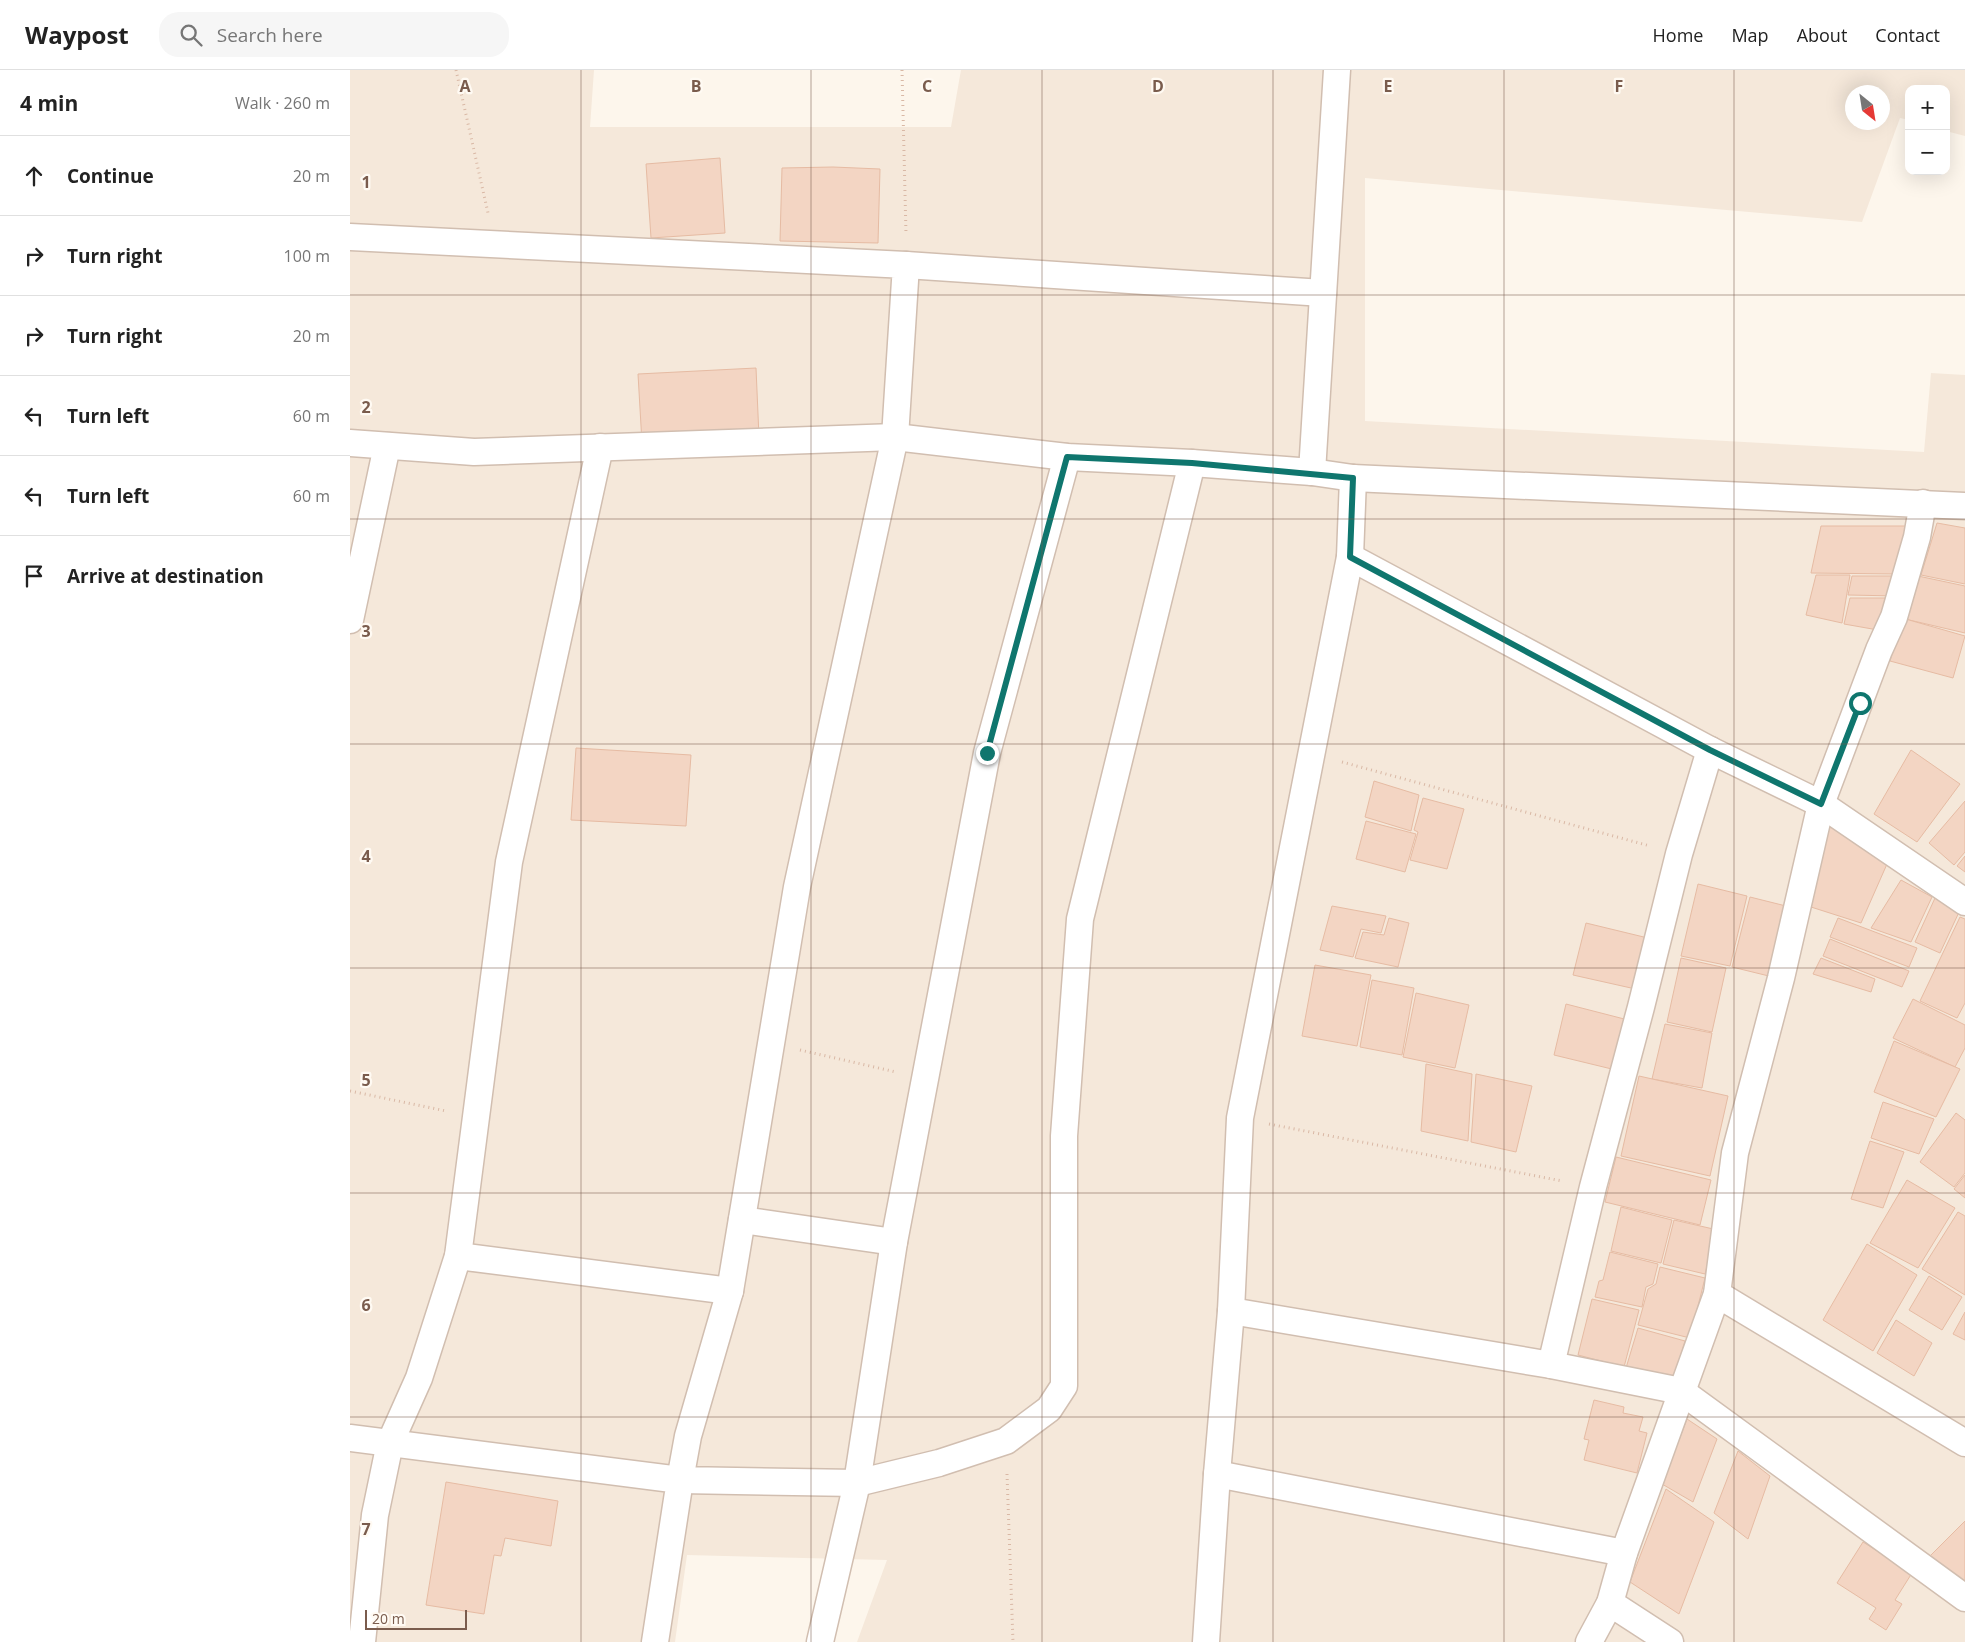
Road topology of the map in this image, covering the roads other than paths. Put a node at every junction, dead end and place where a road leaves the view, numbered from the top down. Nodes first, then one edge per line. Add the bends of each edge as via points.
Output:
1 (1337, 70) edge
2 (350, 237) edge
3 (906, 265) junction
4 (1323, 293) junction
5 (895, 437) junction
6 (350, 443) edge
7 (387, 446) junction
8 (600, 447) junction
9 (1067, 457) junction
10 (1192, 463) junction
11 (1312, 472) junction
12 (1353, 478) junction
13 (1922, 503) junction
14 (1965, 506) edge
15 (1350, 557) junction
16 (350, 620) edge
17 (1710, 750) junction
18 (1821, 804) junction
19 (1965, 902) edge
20 (742, 1220) junction
21 (894, 1242) junction
22 (458, 1256) junction
23 (730, 1291) junction
24 (1717, 1294) junction
25 (1231, 1311) junction
26 (1551, 1366) junction
27 (1682, 1391) junction
28 (350, 1438) edge
29 (390, 1443) junction
30 (1965, 1443) edge
31 (1217, 1474) junction
32 (680, 1480) junction
33 (857, 1483) junction
34 (1624, 1553) junction
35 (1965, 1598) edge
36 (1610, 1603) junction
37 (362, 1642) edge
38 (655, 1642) edge
39 (820, 1642) edge
40 (1206, 1642) edge
41 (1589, 1642) edge
42 (1670, 1642) edge

1 - 4 street
2 - 3 street
3 - 4 street
3 - 5 street
4 - 11 street
5 - 8 street
5 - 9 street
5 - 20 street via 797,887
6 - 7 street
7 - 8 street via 474,452
7 - 16 street
8 - 22 street via 509,862
9 - 10 street
9 - 21 street via 987,753
10 - 11 street
10 - 33 street via 1080,919 1064,1136 1064,1386 1049,1409 1006,1441 939,1463
11 - 12 street
12 - 13 street
12 - 15 street
13 - 14 street
13 - 18 street via 1917,537 1894,617
15 - 17 street
15 - 25 street via 1240,1118
17 - 18 street
17 - 26 street via 1679,854 1592,1187
18 - 19 street
18 - 24 street via 1781,978 1735,1153
20 - 21 street
20 - 23 street
21 - 33 street
22 - 23 street
22 - 29 street via 419,1378
23 - 32 street via 688,1436
24 - 27 street
24 - 30 street
25 - 26 street
25 - 31 street
26 - 27 street
27 - 34 street
27 - 35 street
28 - 29 street
29 - 32 street
29 - 37 street via 375,1515
31 - 34 street
31 - 40 street
32 - 33 street
32 - 38 street
33 - 39 street
34 - 36 street
36 - 41 street
36 - 42 street

